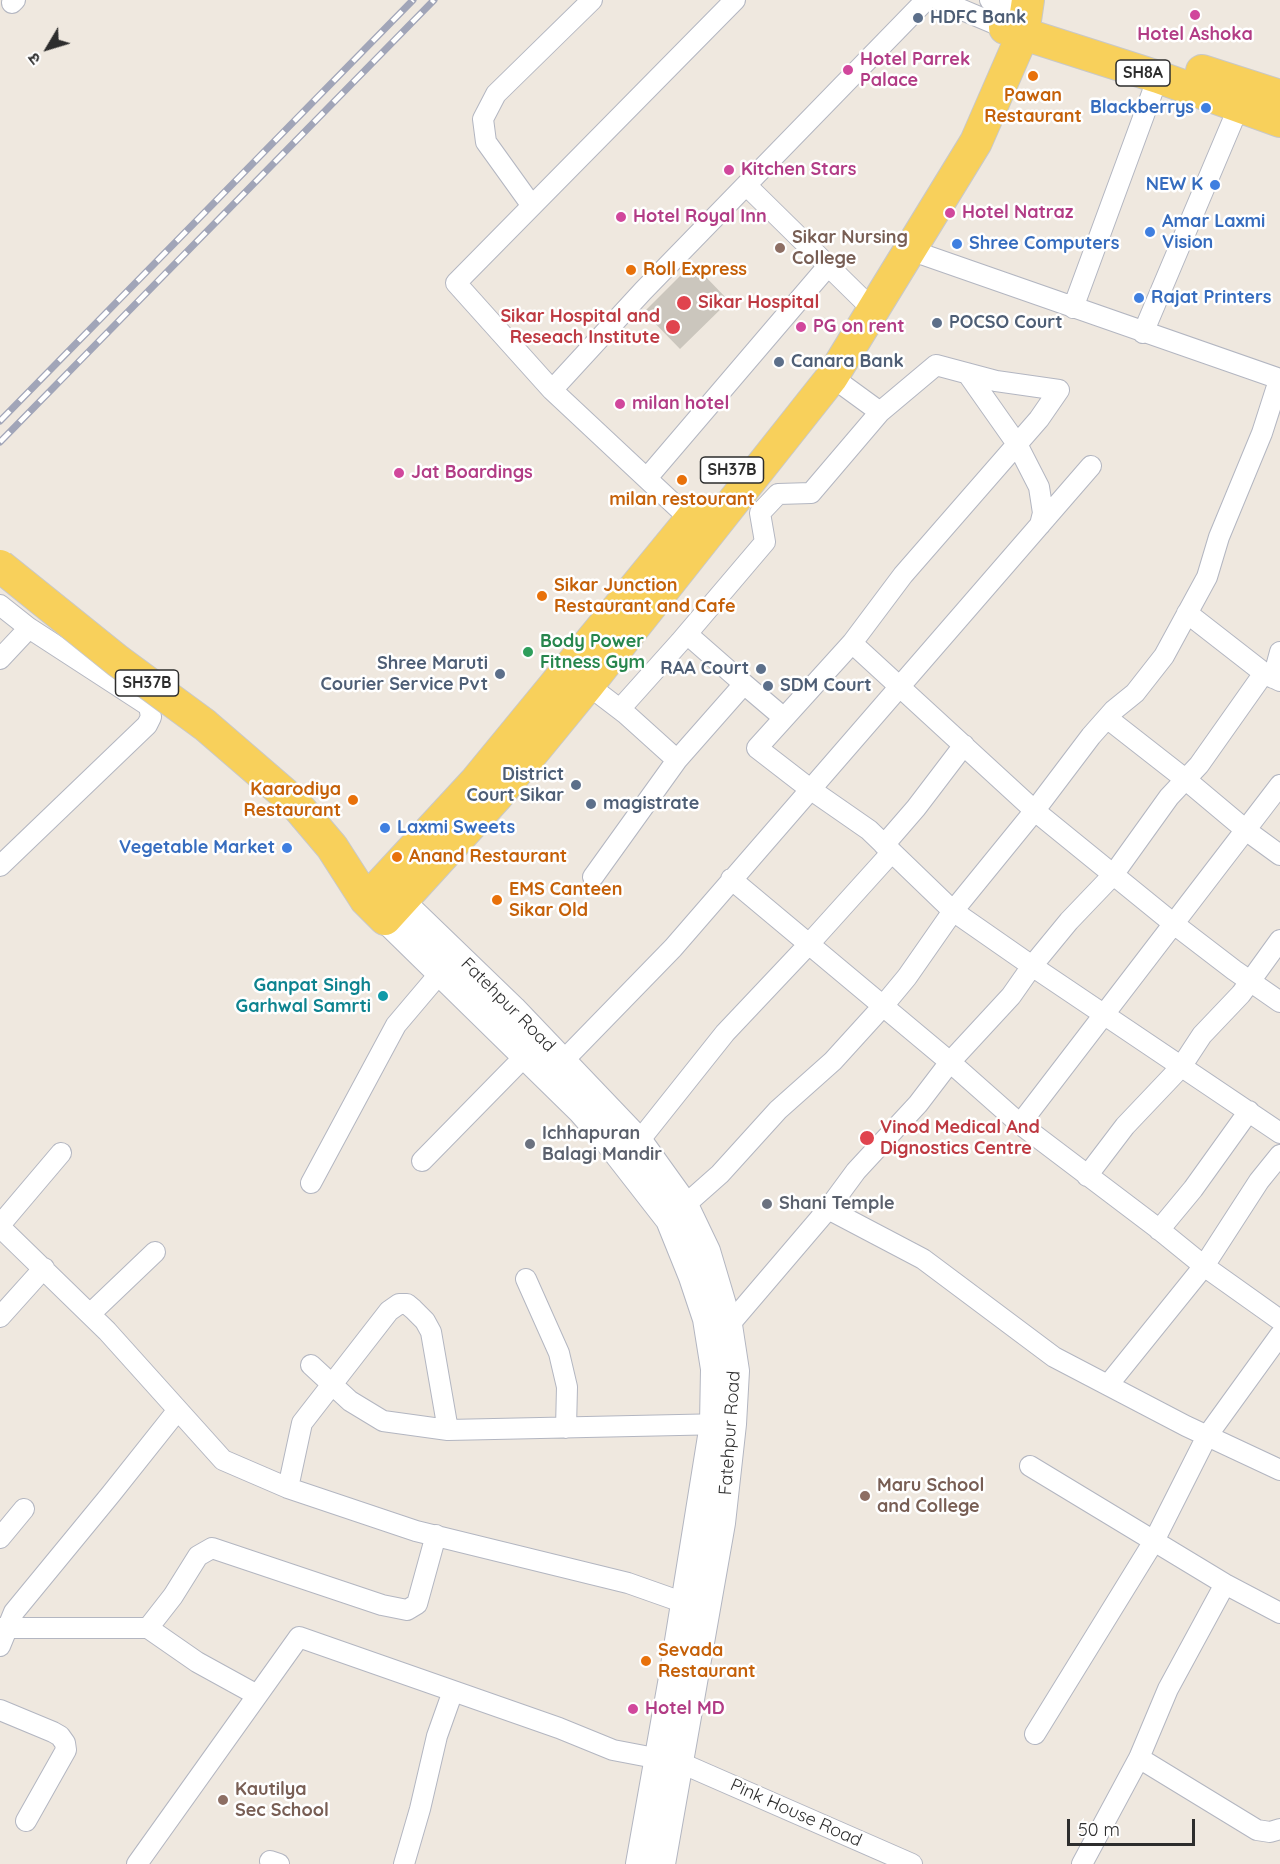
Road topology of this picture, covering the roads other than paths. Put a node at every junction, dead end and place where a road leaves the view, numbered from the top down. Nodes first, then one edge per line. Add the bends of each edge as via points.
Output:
1 (592, 0) edge
2 (735, 0) edge
3 (926, 0) edge
4 (939, 0) edge
5 (1013, 12) edge
6 (1158, 77) junction
7 (1279, 98) edge
8 (1239, 106) junction
9 (746, 185) junction
10 (532, 206) junction
11 (910, 250) junction
12 (828, 266) junction
13 (864, 301) junction
14 (1073, 308) junction
15 (1143, 333) junction
16 (967, 373) junction
17 (832, 377) junction
18 (1280, 379) edge
19 (552, 390) junction
20 (880, 412) junction
21 (1017, 444) junction
22 (1091, 466) dead end
23 (647, 478) junction
24 (691, 520) junction
25 (1040, 525) junction
26 (0, 566) edge
27 (0, 605) edge
28 (1187, 613) junction
29 (29, 628) junction
30 (687, 634) junction
31 (852, 643) junction
32 (1280, 652) edge
33 (0, 659) edge
34 (172, 675) dead end
35 (1272, 677) edge
36 (744, 684) junction
37 (588, 685) junction
38 (898, 687) junction
39 (148, 706) junction
40 (620, 709) junction
41 (784, 718) junction
42 (1107, 718) junction
43 (964, 745) junction
44 (677, 760) junction
45 (1185, 779) junction
46 (1280, 785) edge
47 (810, 789) junction
48 (1035, 811) junction
49 (1246, 831) junction
50 (888, 848) junction
51 (1280, 855) edge
52 (0, 866) edge
53 (1113, 875) junction
54 (593, 877) dead end
55 (731, 879) junction
56 (384, 901) junction
57 (953, 911) junction
58 (1174, 924) junction
59 (1280, 940) edge
60 (809, 944) junction
61 (1032, 966) junction
62 (440, 973) junction
63 (1251, 982) junction
64 (1280, 1002) edge
65 (883, 1005) junction
66 (1104, 1015) junction
67 (525, 1056) junction
68 (563, 1061) junction
69 (950, 1062) junction
70 (1181, 1067) junction
71 (1249, 1111) junction
72 (1020, 1124) junction
73 (1280, 1133) edge
74 (639, 1141) junction
75 (62, 1153) dead end
76 (1280, 1155) edge
77 (422, 1161) dead end
78 (1087, 1176) junction
79 (310, 1183) dead end
80 (685, 1205) junction
81 (828, 1209) junction
82 (0, 1226) edge
83 (1159, 1230) junction
84 (155, 1252) dead end
85 (1204, 1266) junction
86 (44, 1268) junction
87 (526, 1278) dead end
88 (90, 1314) junction
89 (0, 1317) edge
90 (1280, 1320) edge
91 (729, 1325) junction
92 (1280, 1335) edge
93 (311, 1365) dead end
94 (332, 1384) junction
95 (1108, 1385) junction
96 (177, 1411) junction
97 (723, 1424) junction
98 (566, 1428) junction
99 (448, 1430) junction
100 (1207, 1436) junction
101 (1030, 1466) dead end
102 (1280, 1470) edge
103 (288, 1488) junction
104 (24, 1509) dead end
105 (436, 1535) junction
106 (0, 1538) edge
107 (1154, 1541) junction
108 (1225, 1584) junction
109 (695, 1607) junction
110 (1280, 1613) edge
111 (148, 1628) junction
112 (2, 1634) edge
113 (453, 1691) junction
114 (257, 1695) junction
115 (0, 1710) edge
116 (1035, 1734) dead end
117 (1139, 1758) junction
118 (669, 1760) junction
119 (26, 1821) dead end
120 (1280, 1829) edge
121 (137, 1864) edge
122 (404, 1864) edge
123 (639, 1864) edge
124 (662, 1864) edge
125 (912, 1864) edge
126 (1082, 1864) edge

1 - 10 street via 496,94 483,119 486,142
2 - 10 street
3 - 9 street
4 - 5 street
5 - 6 main road, SH8A
5 - 7 main road, SH8A
5 - 11 main road, SH37B via 976,142
5 - 13 main road, SH37B via 975,117
6 - 8 main road, SH8A
6 - 14 street
7 - 8 main road, SH8A
8 - 15 street
9 - 12 street
9 - 19 street
10 - 19 street via 456,283
11 - 14 street
11 - 17 main road, SH37B
12 - 13 street
12 - 23 street
13 - 24 main road, SH37B via 838,341
14 - 15 street
15 - 18 street
16 - 20 street via 936,364
16 - 21 street
16 - 21 street via 1059,390
17 - 20 street
17 - 37 main road, SH37B
18 - 28 street via 1219,537 1208,577
19 - 23 street
20 - 30 street via 811,493 778,494 760,513 765,542
21 - 25 street via 1039,487 1043,513
21 - 31 street via 903,575
22 - 25 street
23 - 24 street
24 - 56 main road, SH37B via 476,781
25 - 38 street
26 - 56 main road, SH37B, bridge via 205,725 293,801
27 - 29 street
28 - 35 street
28 - 42 street via 1164,656 1136,693
29 - 33 street
29 - 39 street
30 - 36 street
30 - 40 street
31 - 38 street
31 - 41 street
32 - 35 street
34 - 39 street
35 - 45 street
36 - 41 street
36 - 44 street
37 - 40 street
37 - 56 main road, SH37B via 497,796
38 - 43 street
38 - 47 street
39 - 52 street via 151,717 147,725
40 - 44 street
41 - 47 street via 757,748
42 - 45 street
42 - 48 street
43 - 48 street
43 - 50 street
44 - 54 street
45 - 49 street
45 - 53 street
46 - 49 street
47 - 50 street
47 - 55 street
48 - 53 street
48 - 57 street
49 - 51 street
49 - 58 street
50 - 57 street
50 - 60 street
53 - 58 street
53 - 61 street
55 - 60 street
55 - 68 street via 673,948
56 - 62 street
56 - 68 street, Fatehpur Road via 474,969
57 - 61 street
57 - 65 street via 908,977
58 - 63 street
58 - 66 street
59 - 63 street
60 - 65 street
60 - 74 street via 725,1033
61 - 66 street
61 - 69 street via 1011,996
62 - 67 street
62 - 79 street via 396,1025
63 - 64 street
63 - 70 street via 1202,1035
65 - 69 street
65 - 80 street via 833,1061 778,1110 720,1174
66 - 70 street
66 - 72 street
67 - 77 street
67 - 97 street via 581,1111 669,1220 706,1318
68 - 74 street, Fatehpur Road
69 - 72 street
69 - 81 street
70 - 71 street
70 - 78 street via 1125,1126
71 - 73 street
71 - 83 street
72 - 78 street
74 - 80 street, Fatehpur Road
75 - 82 street
76 - 85 street
78 - 83 street
80 - 91 street, Fatehpur Road via 707,1251
81 - 91 street
81 - 95 street via 923,1259 1054,1357
82 - 86 street
83 - 85 street
84 - 88 street
85 - 90 street
85 - 95 street
86 - 88 street
86 - 89 street
87 - 98 street via 559,1353 567,1388
88 - 96 street
91 - 97 street, Fatehpur Road via 736,1371
92 - 100 street
93 - 94 street
94 - 99 street via 350,1401 383,1421
94 - 99 street via 389,1311 407,1304 431,1332
94 - 103 street via 302,1423
95 - 100 street
96 - 103 street via 223,1460
96 - 112 street via 14,1612
97 - 98 street
97 - 109 street, Fatehpur Road via 722,1523
98 - 99 street
100 - 102 street
100 - 107 street
101 - 107 street
103 - 105 street
104 - 106 street
105 - 109 street via 628,1583
105 - 111 street via 417,1604 407,1610 212,1548 198,1556
107 - 108 street
107 - 116 street
108 - 110 street
108 - 117 street via 1168,1689
109 - 118 street, Fatehpur Road
111 - 112 street
111 - 114 street via 197,1662
113 - 114 street, Pink House Road via 299,1637
113 - 118 street, Pink House Road via 613,1750
113 - 122 street via 437,1736
114 - 121 street
115 - 119 street via 53,1732 65,1743 66,1750
117 - 120 street via 1257,1830
117 - 126 street
118 - 123 street
118 - 124 street, Fatehpur Road
118 - 125 street, Pink House Road

